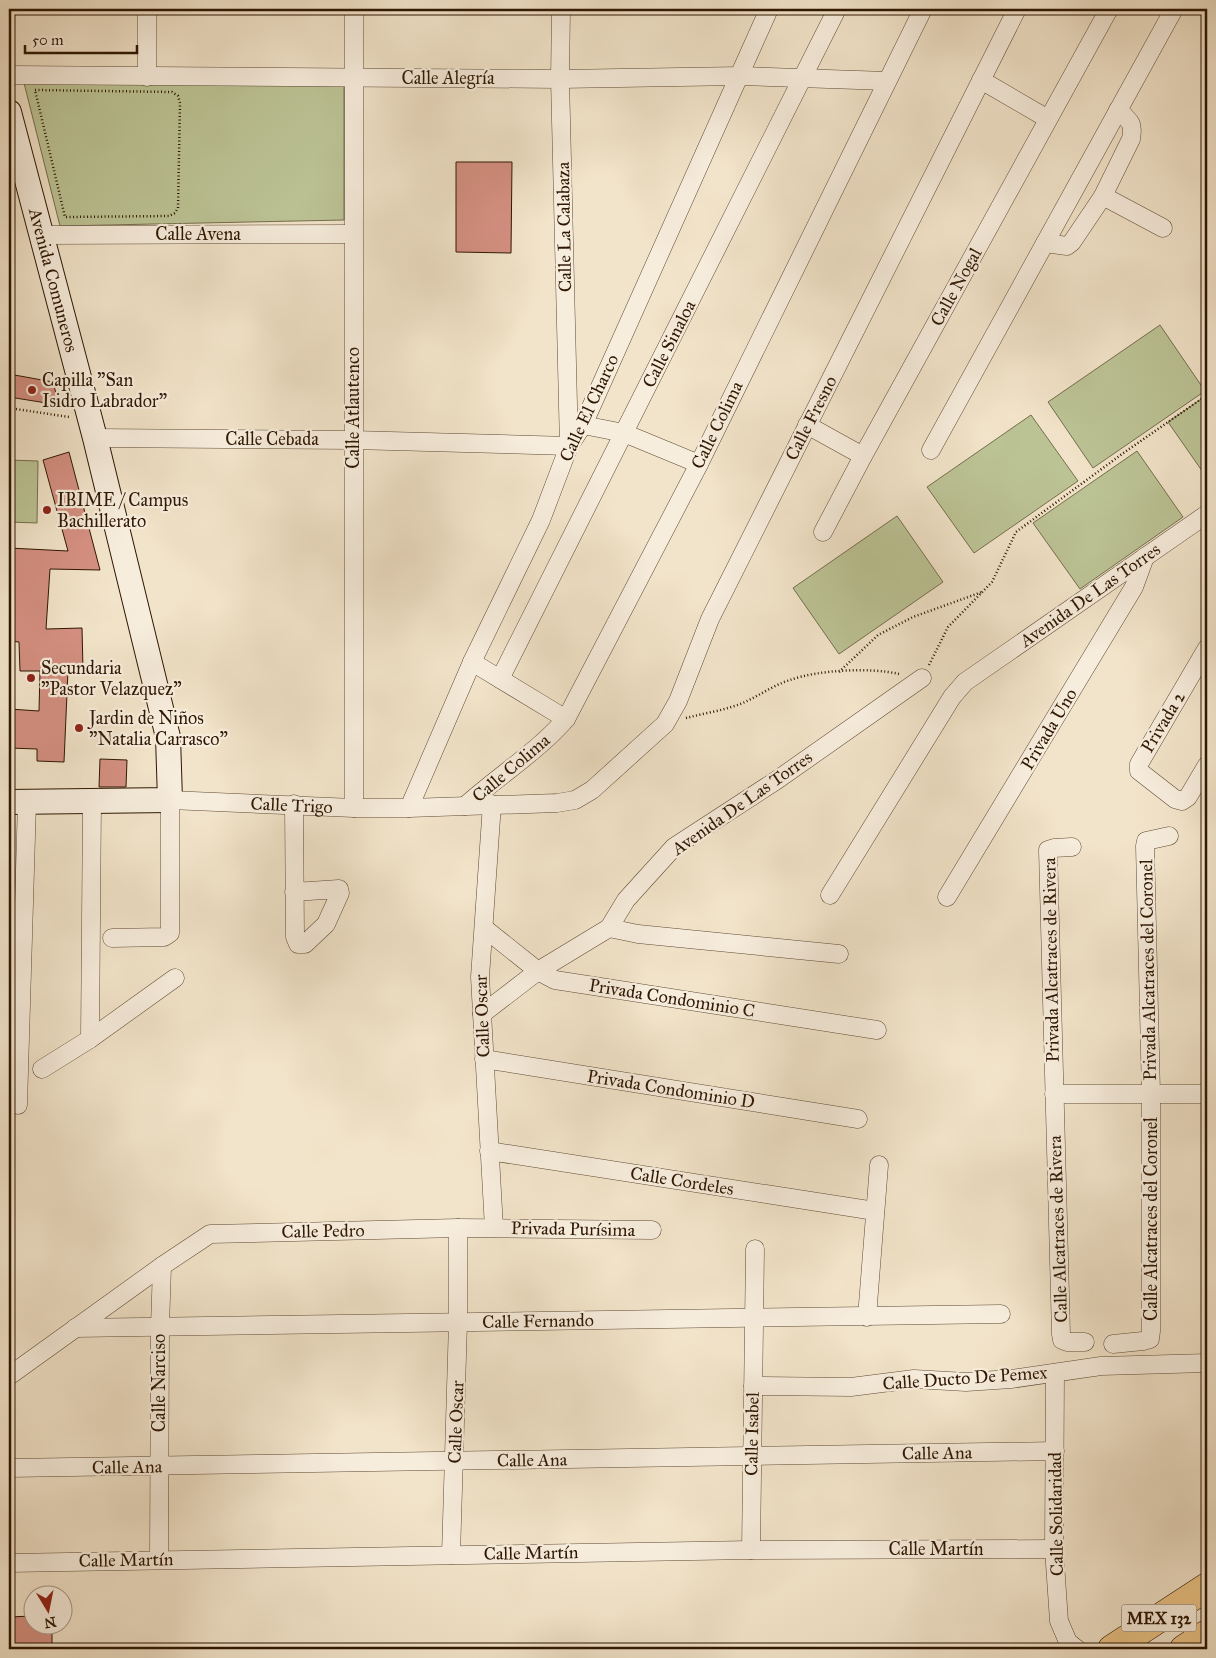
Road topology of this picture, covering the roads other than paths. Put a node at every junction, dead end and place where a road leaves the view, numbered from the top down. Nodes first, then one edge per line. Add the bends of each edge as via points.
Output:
1 (147, 9) edge
2 (354, 9) edge
3 (560, 9) edge
4 (769, 9) edge
5 (838, 9) edge
6 (922, 9) edge
7 (1017, 9) edge
8 (1109, 9) edge
9 (1174, 9) edge
10 (9, 75) edge
11 (740, 76) junction
12 (147, 77) junction
13 (354, 78) junction
14 (560, 79) junction
15 (802, 79) junction
16 (980, 80) junction
17 (887, 81) junction
18 (1118, 110) junction
19 (9, 112) edge
20 (1048, 119) junction
21 (1102, 196) junction
22 (1163, 228) dead end
23 (353, 234) junction
24 (42, 235) junction
25 (1045, 244) junction
26 (583, 424) junction
27 (807, 425) junction
28 (93, 429) junction
29 (624, 433) junction
30 (353, 440) junction
31 (569, 446) junction
32 (931, 450) dead end
33 (863, 456) junction
34 (698, 464) junction
35 (1207, 514) edge
36 (823, 532) dead end
37 (1145, 557) junction
38 (1207, 648) edge
39 (472, 662) junction
40 (922, 678) road end
41 (500, 679) junction
42 (566, 720) junction
43 (1207, 765) edge
44 (170, 800) junction
45 (575, 800) joint
46 (92, 801) junction
47 (18, 802) edge
48 (294, 804) junction
49 (492, 804) junction
50 (465, 806) junction
51 (354, 808) junction
52 (409, 808) junction
53 (1169, 836) dead end
54 (1072, 846) dead end
55 (294, 892) junction
56 (830, 896) dead end
57 (947, 897) dead end
58 (484, 928) junction
59 (609, 928) junction
60 (112, 938) dead end
61 (838, 954) dead end
62 (538, 971) junction
63 (175, 978) dead end
64 (482, 1014) junction
65 (877, 1030) dead end
66 (90, 1039) junction
67 (484, 1059) junction
68 (42, 1069) dead end
69 (1151, 1093) junction
70 (1054, 1094) junction
71 (1207, 1094) edge
72 (18, 1105) dead end
73 (858, 1119) dead end
74 (489, 1151) junction
75 (879, 1165) dead end
76 (875, 1211) junction
77 (458, 1228) junction
78 (494, 1228) junction
79 (652, 1230) dead end
80 (755, 1249) dead end
81 (162, 1266) junction
82 (1001, 1314) dead end
83 (867, 1317) junction
84 (753, 1319) junction
85 (458, 1322) junction
86 (160, 1327) junction
87 (74, 1328) junction
88 (1085, 1342) dead end
89 (1113, 1344) dead end
90 (1207, 1363) edge
91 (1055, 1373) junction
92 (9, 1376) edge
93 (753, 1386) junction
94 (1055, 1451) junction
95 (752, 1456) junction
96 (455, 1461) junction
97 (159, 1466) junction
98 (9, 1468) edge
99 (1054, 1549) junction
100 (751, 1550) junction
101 (451, 1555) junction
102 (160, 1560) junction
103 (9, 1564) edge
104 (1207, 1587) edge
105 (1207, 1634) edge
106 (1077, 1649) edge
107 (1112, 1649) edge
108 (1184, 1649) edge

1 - 12 street
2 - 13 street, Calle Atlautenco
3 - 14 street, Calle La Calabaza
4 - 11 street, Calle El Charco
5 - 15 street, Calle Sinaloa
6 - 17 street, Calle Colima
7 - 16 street, Calle Fresno
8 - 20 street, Calle Nogal
9 - 18 street
10 - 12 street, Calle Alegría
11 - 14 street, Calle Alegría
11 - 15 street, Calle Alegría
11 - 26 street, Calle El Charco
12 - 13 street, Calle Alegría
13 - 14 street, Calle Alegría
13 - 23 street, Calle Atlautenco
14 - 31 street, Calle La Calabaza
15 - 17 street, Calle Alegría
15 - 29 street, Calle Sinaloa
16 - 20 street
16 - 27 street, Calle Fresno
17 - 34 street, Calle Colima
18 - 21 street via 1131,122 1133,130
18 - 25 street
19 - 24 main road, Avenida Comuneros
20 - 33 street, Calle Nogal
21 - 22 street
21 - 25 street via 1072,242 1067,246
23 - 24 street, Calle Avena
23 - 30 street, Calle Atlautenco
24 - 28 main road, Avenida Comuneros
25 - 32 street
26 - 29 street
26 - 31 street, Calle El Charco
27 - 33 street
27 - 45 street, Calle Fresno via 710,619 678,702 665,724 592,790
28 - 30 street, Calle Cebada
28 - 44 main road, Avenida Comuneros via 168,737
29 - 34 street
29 - 41 street, Calle Sinaloa
30 - 31 street, Calle Cebada
30 - 51 street, Calle Atlautenco
31 - 39 street, Calle El Charco via 541,520
33 - 36 street, Calle Nogal
34 - 42 street, Calle Colima
35 - 37 street, Avenida De Las Torres
37 - 56 street, Avenida De Las Torres via 965,682 952,697
37 - 57 street, Privada Uno via 1134,587
38 - 43 street, Privada 2 via 1139,764 1139,771 1182,801 1188,797
39 - 41 street
39 - 52 street, Calle El Charco
40 - 59 street, Avenida De Las Torres via 777,780 674,847 626,900
41 - 42 street
42 - 50 street, Calle Colima via 549,738
44 - 46 main road, Calle Trigo
44 - 48 street, Calle Trigo
44 - 60 street via 170,933 164,937
45 - 49 street, Calle Trigo
46 - 47 main road, Calle Trigo
46 - 66 street
47 - 72 street
48 - 51 street, Calle Trigo
48 - 55 street
49 - 50 street, Calle Trigo
49 - 58 street, Calle Oscar
50 - 52 street, Calle Trigo
51 - 52 street, Calle Trigo
53 - 69 street, Privada Alcatraces del Coronel via 1146,840 1145,846
54 - 70 street, Privada Alcatraces de Rivera via 1048,850
55 - 55 street via 295,937 298,944 305,944 326,924 340,894 339,889
58 - 62 street, Privada Condominio C
58 - 64 street, Calle Oscar via 480,977
59 - 61 street via 638,934
59 - 62 street, Avenida De Las Torres
62 - 64 street, Avenida De Las Torres
62 - 65 street, Privada Condominio C via 555,980
63 - 66 street
64 - 67 street, Calle Oscar
66 - 68 street
67 - 73 street, Privada Condominio D
67 - 74 street, Calle Oscar
69 - 70 street
69 - 71 street
69 - 89 street, Calle Alcatraces del Coronel via 1150,1339
70 - 88 street, Calle Alcatraces de Rivera via 1061,1334 1062,1340 1067,1342
74 - 76 street, Calle Cordeles
74 - 78 street, Calle Oscar
75 - 76 street
76 - 83 street
77 - 78 street, Calle Pedro
77 - 81 street, Calle Pedro via 210,1234
77 - 85 street, Calle Oscar
78 - 79 street, Privada Purísima
80 - 84 street, Calle Isabel
81 - 86 street, Calle Narciso
81 - 87 street, Calle Pedro
82 - 83 street, Calle Fernando
83 - 84 street, Calle Fernando
84 - 85 street, Calle Fernando
84 - 93 street, Calle Isabel
85 - 86 street, Calle Fernando
85 - 96 street, Calle Oscar
86 - 87 street, Calle Fernando
86 - 97 street, Calle Narciso
87 - 92 street, Calle Pedro
90 - 91 street, Calle Ducto De Pemex via 1100,1366
91 - 93 street, Calle Ducto De Pemex via 966,1382 914,1379 851,1387
91 - 94 street, Calle Solidaridad
93 - 95 street, Calle Isabel
94 - 95 street, Calle Ana
94 - 99 street, Calle Solidaridad
95 - 96 street, Calle Ana
95 - 100 street, Calle Isabel
96 - 97 street, Calle Ana
96 - 101 street, Calle Oscar
97 - 98 street, Calle Ana
97 - 102 street, Calle Narciso
99 - 100 street, Calle Martín
99 - 106 street, Calle Solidaridad via 1059,1621 1068,1642
100 - 101 street, Calle Martín
101 - 102 street, Calle Martín
102 - 103 street, Calle Martín
104 - 107 highway, MEX 132
105 - 108 highway, MEX 132

